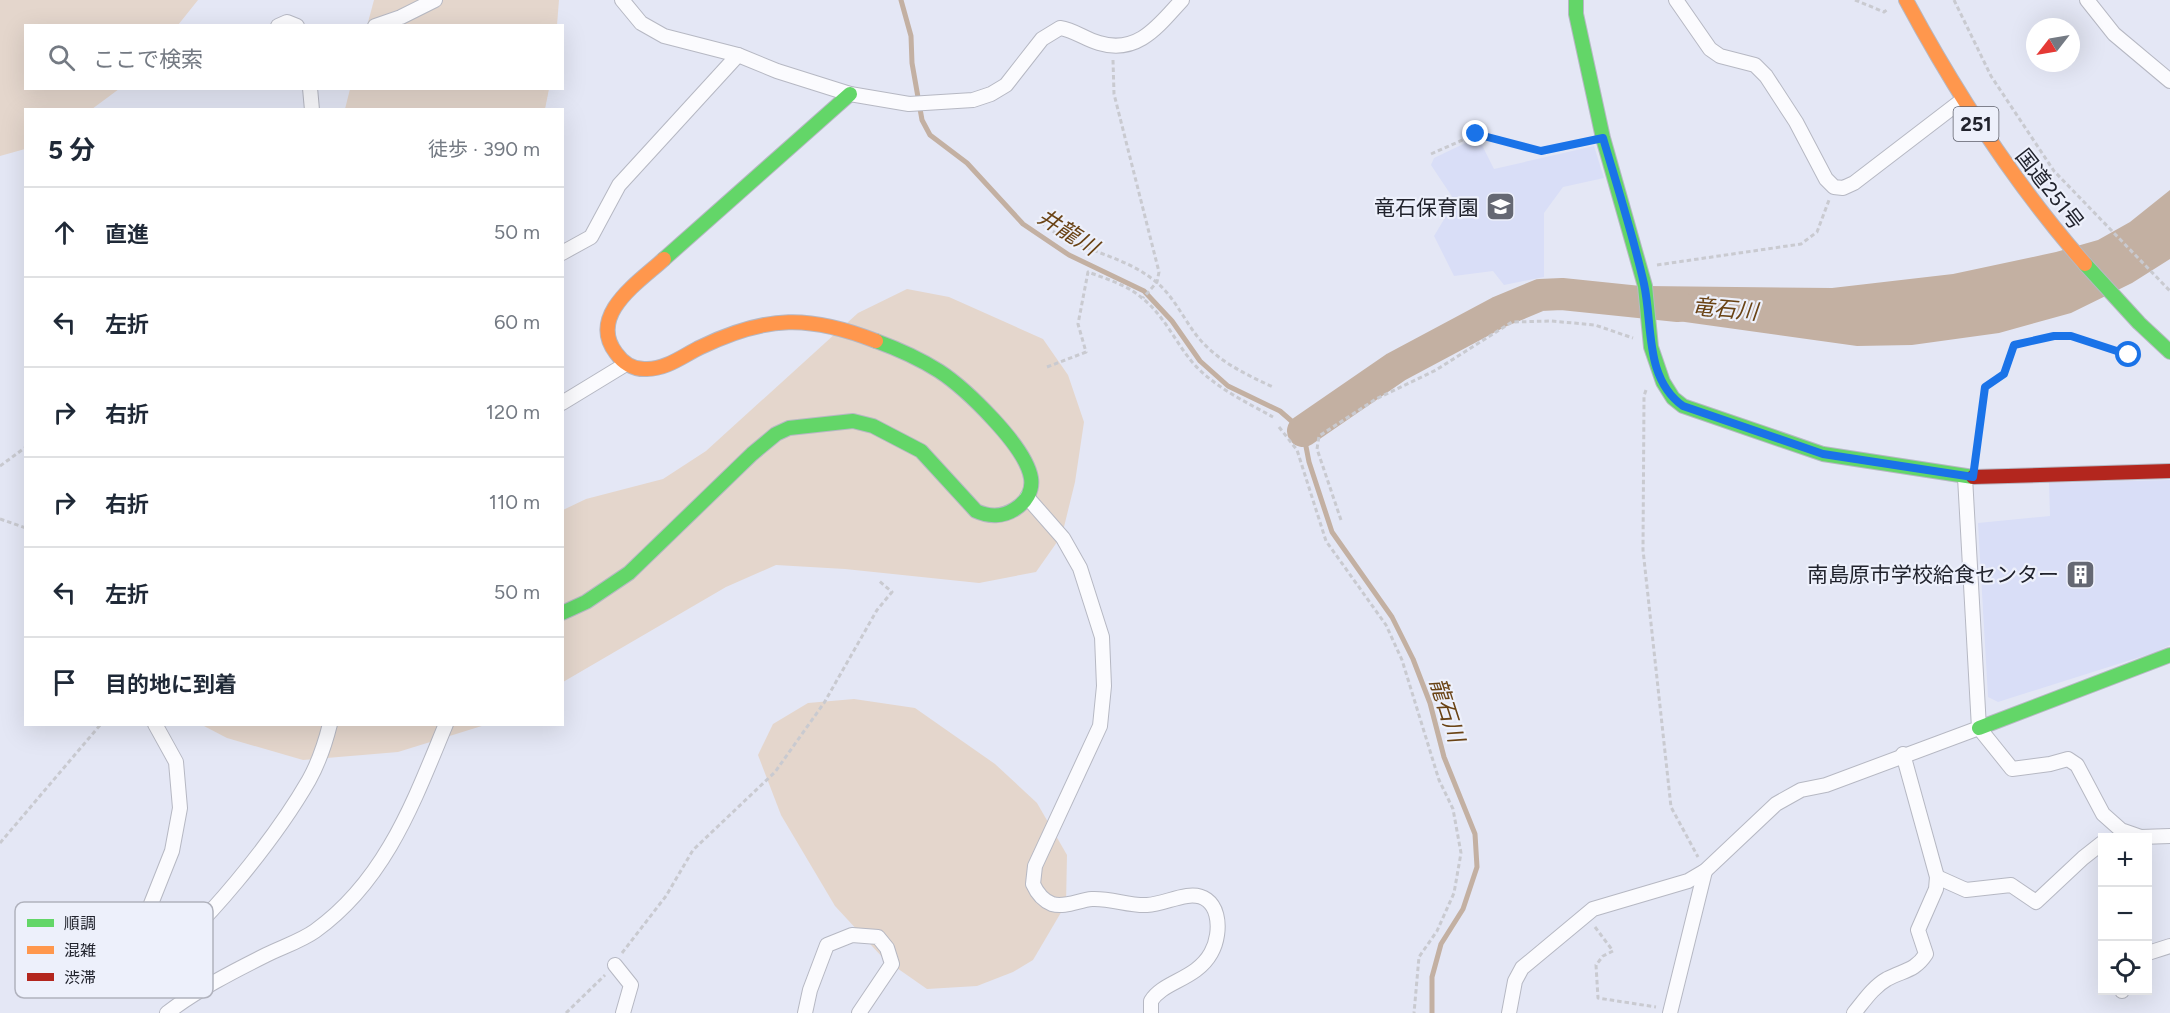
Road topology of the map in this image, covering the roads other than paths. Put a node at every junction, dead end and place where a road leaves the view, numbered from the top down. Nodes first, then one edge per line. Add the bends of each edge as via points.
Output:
1 (435, 0) edge
2 (622, 0) edge
3 (1182, 0) edge
4 (1576, 0) edge
5 (1676, 0) edge
6 (1906, 0) edge
7 (2086, 0) edge
8 (381, 24) edge
9 (738, 55) junction
10 (2170, 81) edge
11 (310, 90) edge
12 (850, 94) junction
13 (1961, 101) junction
14 (312, 108) edge
15 (564, 252) edge
16 (2167, 349) edge
17 (626, 364) junction
18 (564, 402) edge
19 (2170, 471) edge
20 (1969, 477) junction
21 (1027, 497) junction
22 (564, 612) edge
23 (2170, 655) edge
24 (155, 726) edge
25 (330, 726) edge
26 (445, 726) edge
27 (1979, 728) junction
28 (1903, 754) junction
29 (2115, 833) edge
30 (2170, 836) edge
31 (2152, 837) edge
32 (2098, 847) edge
33 (1705, 871) junction
34 (1937, 877) junction
35 (152, 902) edge
36 (213, 906) edge
37 (2170, 946) edge
38 (2152, 952) edge
39 (615, 965) road end
40 (213, 984) edge
41 (187, 998) edge
42 (1670, 1011) edge
43 (167, 1013) edge
44 (623, 1013) edge
45 (806, 1013) edge
46 (859, 1013) edge
47 (1152, 1013) edge
48 (1509, 1013) edge
49 (1854, 1013) edge

1 - 8 street
2 - 9 street via 641,23 664,36
3 - 12 street via 1140,41 1114,46 1060,28 1042,39 1006,85 973,100 909,104
4 - 20 main road via 1603,138 1645,286 1650,341 1673,399 1683,406 1823,454
5 - 13 street via 1710,49 1720,56 1755,65 1766,76 1834,187 1854,183
6 - 13 main road, 国道251号 / 251
7 - 10 street via 2114,34
9 - 12 street
9 - 15 street via 619,185 591,237
11 - 14 street
12 - 17 main road via 626,292 608,322 608,337
13 - 16 main road, 国道251号 / 251 via 2018,185 2062,239
17 - 18 street
17 - 21 main road via 648,370 661,367 694,349 785,322 817,322 848,332 939,371 978,406 1016,447 1030,473
19 - 20 main road
20 - 27 street
21 - 22 main road via 1005,515 992,518 976,511 918,449 866,422 785,430 745,461 628,577 592,601
21 - 47 street via 1063,538 1080,568 1101,638 1104,686 1100,726 1035,866 1033,884 1044,900 1053,904 1091,899 1140,906 1189,896 1208,902 1218,917 1212,953 1199,969 1156,993 1151,1001
23 - 27 main road
24 - 35 street via 176,762 180,808 172,851
25 - 36 street via 309,780 254,860
26 - 40 street via 406,822 370,878 347,905 314,932
27 - 28 street
27 - 29 street via 2012,769 2068,759 2077,765
28 - 33 street via 1826,785 1801,790 1776,804
28 - 34 street
30 - 31 street
32 - 34 street via 2036,902 2011,885 1966,890
33 - 42 street
33 - 48 street via 1688,881 1593,909 1522,968 1515,981
34 - 49 street via 1936,889 1918,930 1926,954 1919,965 1886,980 1870,993
37 - 38 street
39 - 44 street via 631,985
41 - 43 street
45 - 46 street via 827,945 852,935 878,937 892,964

